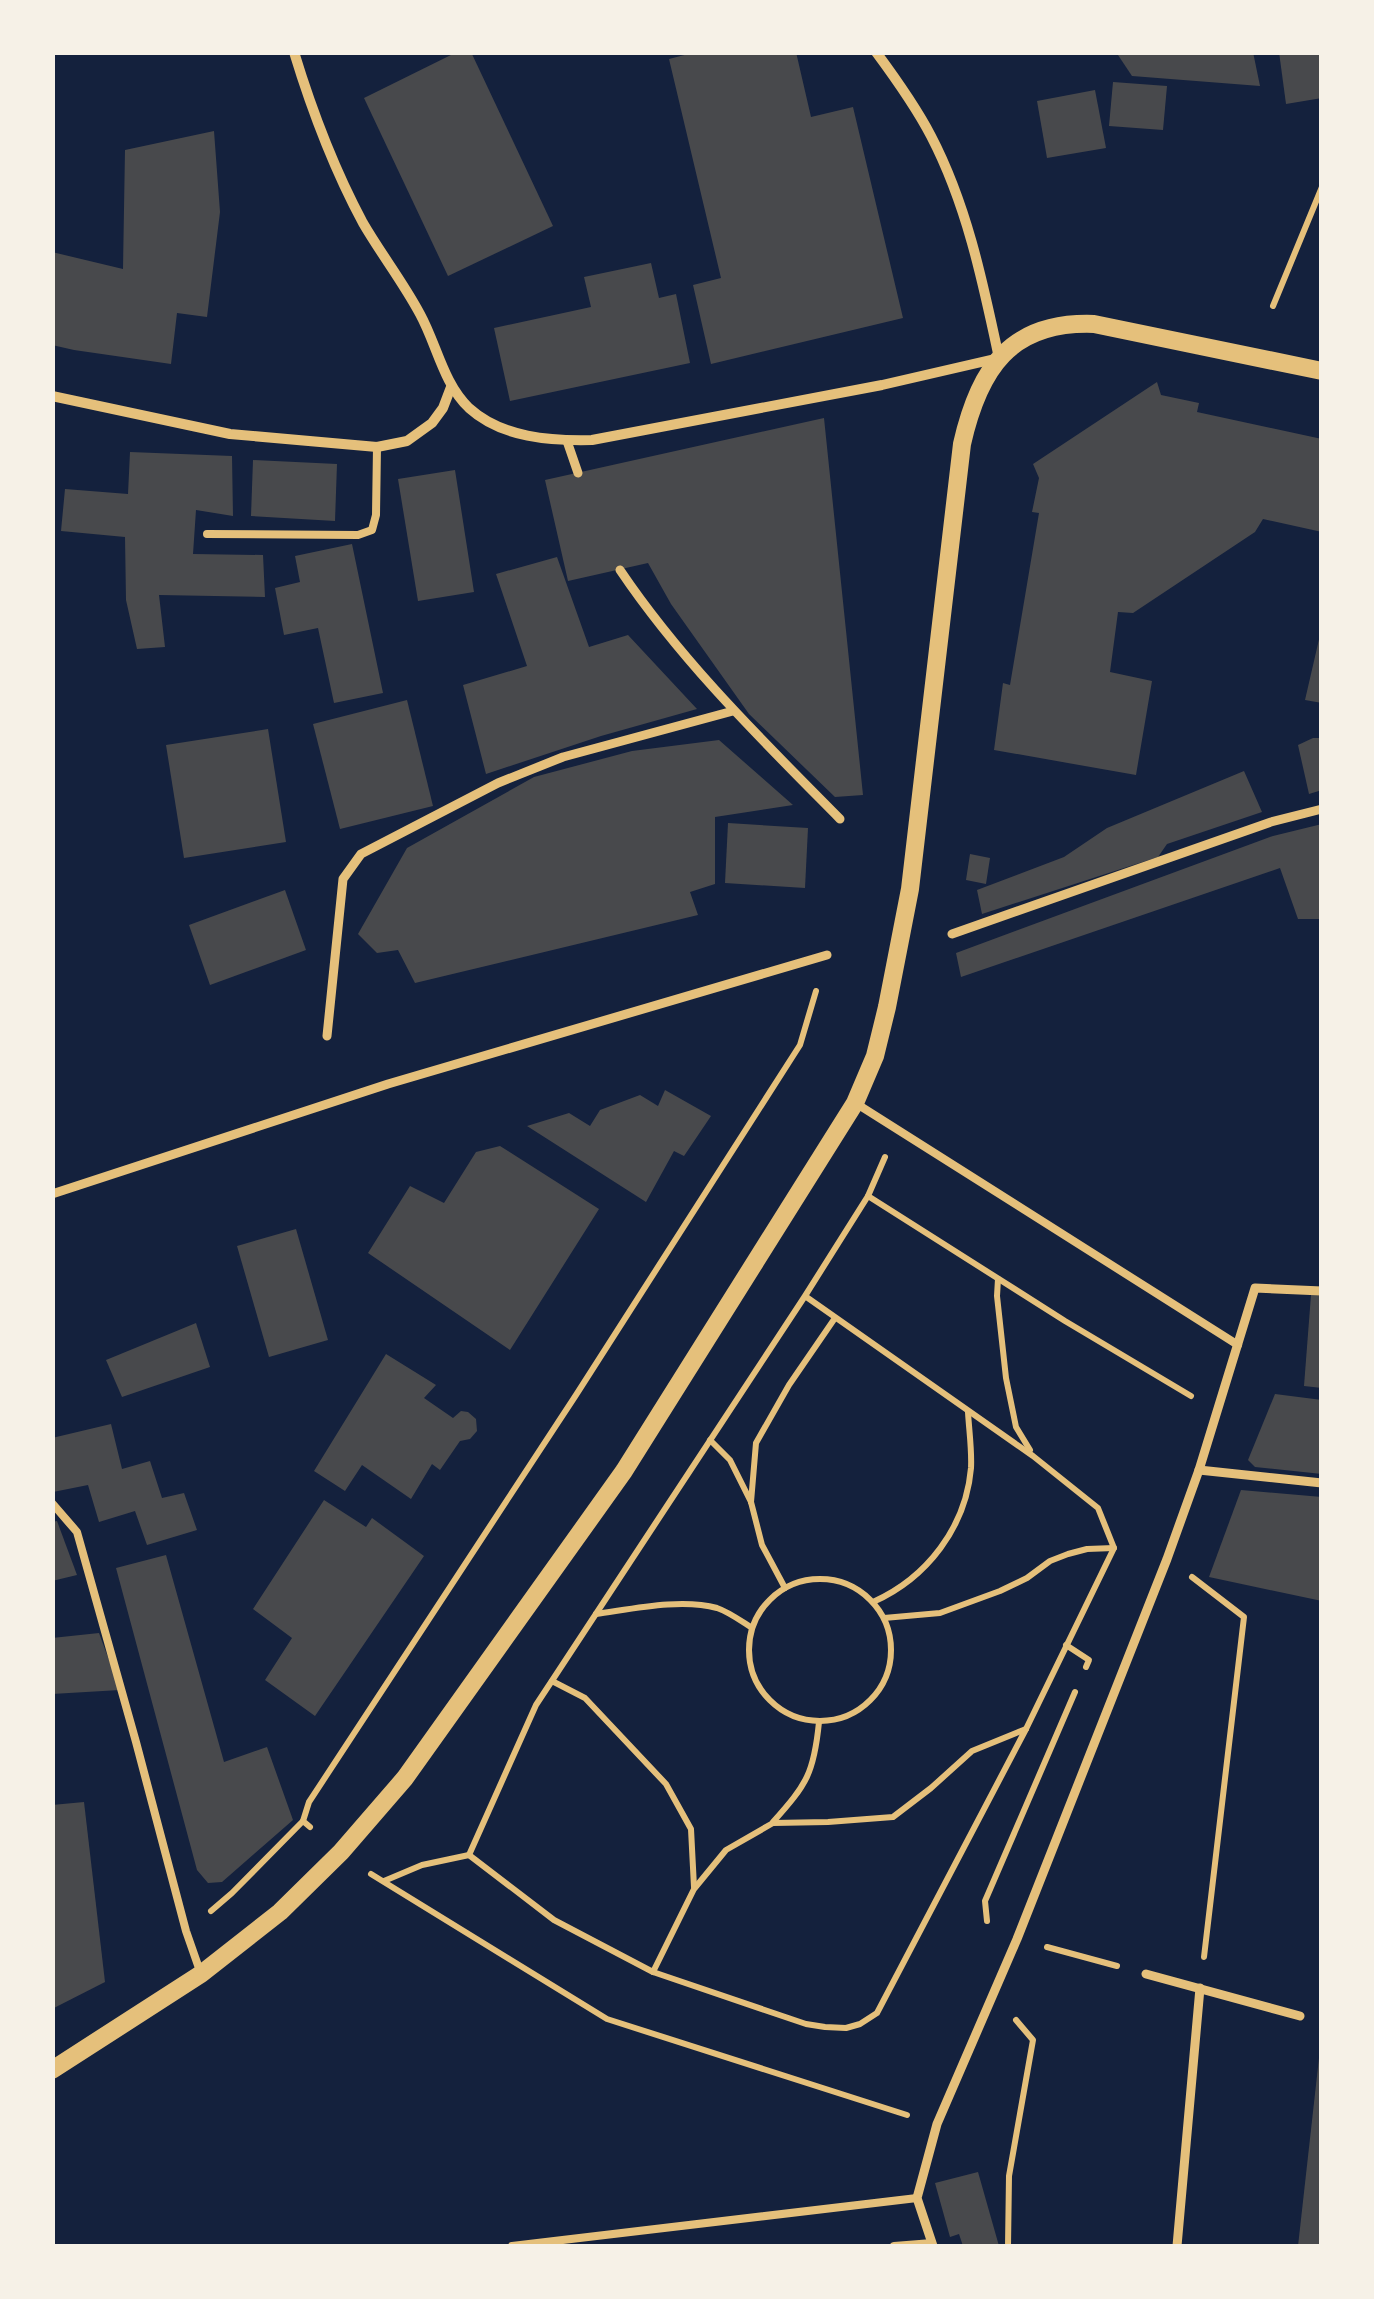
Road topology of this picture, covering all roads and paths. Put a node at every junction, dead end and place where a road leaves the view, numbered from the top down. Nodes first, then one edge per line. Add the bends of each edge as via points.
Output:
1 (294, 52) edge
2 (876, 52) edge
3 (1322, 187) edge
4 (1273, 306) dead end
5 (999, 358) junction
6 (1322, 370) edge
7 (451, 387) junction
8 (52, 396) edge
9 (567, 440) junction
10 (378, 447) junction
11 (578, 473) dead end
12 (207, 534) dead end
13 (620, 570) dead end
14 (733, 711) junction
15 (1322, 809) edge
16 (840, 818) dead end
17 (952, 934) dead end
18 (827, 955) joint
19 (327, 1036) dead end
20 (855, 1103) junction
21 (898, 1131) junction
22 (52, 1194) edge
23 (868, 1196) junction
24 (998, 1279) junction
25 (1322, 1291) edge
26 (805, 1296) junction
27 (835, 1318) junction
28 (1238, 1345) junction
29 (968, 1411) junction
30 (1218, 1412) junction
31 (710, 1440) junction
32 (1033, 1456) junction
33 (1199, 1470) junction
34 (1322, 1483) edge
35 (52, 1502) edge
36 (751, 1502) junction
37 (1114, 1548) junction
38 (1167, 1558) junction
39 (785, 1588) junction
40 (873, 1602) junction
41 (596, 1614) junction
42 (884, 1618) junction
43 (752, 1628) junction
44 (552, 1681) junction
45 (819, 1722) junction
46 (1026, 1729) junction
47 (772, 1823) junction
48 (310, 1827) dead end
49 (469, 1855) junction
50 (362, 1868) dead end
51 (383, 1881) junction
52 (694, 1889) junction
53 (1017, 1938) junction
54 (654, 1972) junction
55 (201, 1974) junction
56 (1146, 1974) joint
57 (1200, 1988) junction
58 (993, 1993) junction
59 (1300, 2016) dead end
60 (54, 2068) edge
61 (937, 2124) junction
62 (917, 2198) junction
63 (932, 2245) edge
64 (512, 2246) edge
65 (894, 2246) edge
66 (1008, 2246) edge
67 (1178, 2246) edge

1 - 7 street via 332,158 420,313
2 - 5 street via 931,136 960,202
3 - 4 path
5 - 6 street via 1043,329 1094,324
5 - 9 street via 863,389
5 - 20 street via 970,410 962,444 910,890 875,1056
7 - 9 street via 471,410 501,428
7 - 10 street via 432,423 406,441
8 - 10 street via 230,434
9 - 11 street
10 - 12 lane via 372,530
13 - 14 street
14 - 16 street
14 - 19 street via 563,757 360,854 343,879
15 - 17 street
18 - 22 street via 388,1084
18 - 48 path via 800,1045 309,1802 302,1821
20 - 21 lane
20 - 55 street via 624,1471 405,1778 280,1912
21 - 23 path
21 - 28 lane
23 - 24 path
23 - 26 path
24 - 30 path
24 - 32 path via 1006,1378 1016,1428
25 - 28 street via 1255,1288
26 - 27 path
26 - 31 path
27 - 29 path
27 - 36 path via 756,1443
28 - 30 street
29 - 32 path
29 - 40 path via 971,1468 962,1509 921,1572
30 - 33 street
31 - 36 path via 730,1460
31 - 41 path
32 - 37 path via 1098,1508
33 - 34 street
33 - 38 street
35 - 55 lane via 77,1532
36 - 39 path via 762,1545
37 - 42 path via 1068,1554 1000,1591 940,1613
37 - 46 path
38 - 53 street
38 - 57 path via 1244,1616
39 - 40 path via 830,1581
39 - 43 path via 764,1605
40 - 42 path
41 - 43 path via 692,1605 719,1608
41 - 44 path
42 - 45 path via 891,1641 883,1684 861,1709
43 - 45 path via 749,1655 760,1690 780,1710
44 - 49 path
44 - 52 path via 585,1698 666,1784 691,1829
45 - 47 path via 815,1759 800,1791
46 - 47 path via 972,1751 893,1817
46 - 54 path via 877,2014 868,2020 846,2028 806,2024
47 - 52 path via 726,1850
49 - 51 path
49 - 54 path via 554,1920
50 - 51 path
51 - 61 path via 607,2019
52 - 54 path
53 - 56 path
53 - 58 street
55 - 60 street
56 - 57 street
57 - 59 street
57 - 67 street
58 - 61 street
58 - 66 path via 1032,2040 1010,2176
61 - 62 street
62 - 63 street
62 - 64 lane
63 - 65 lane

